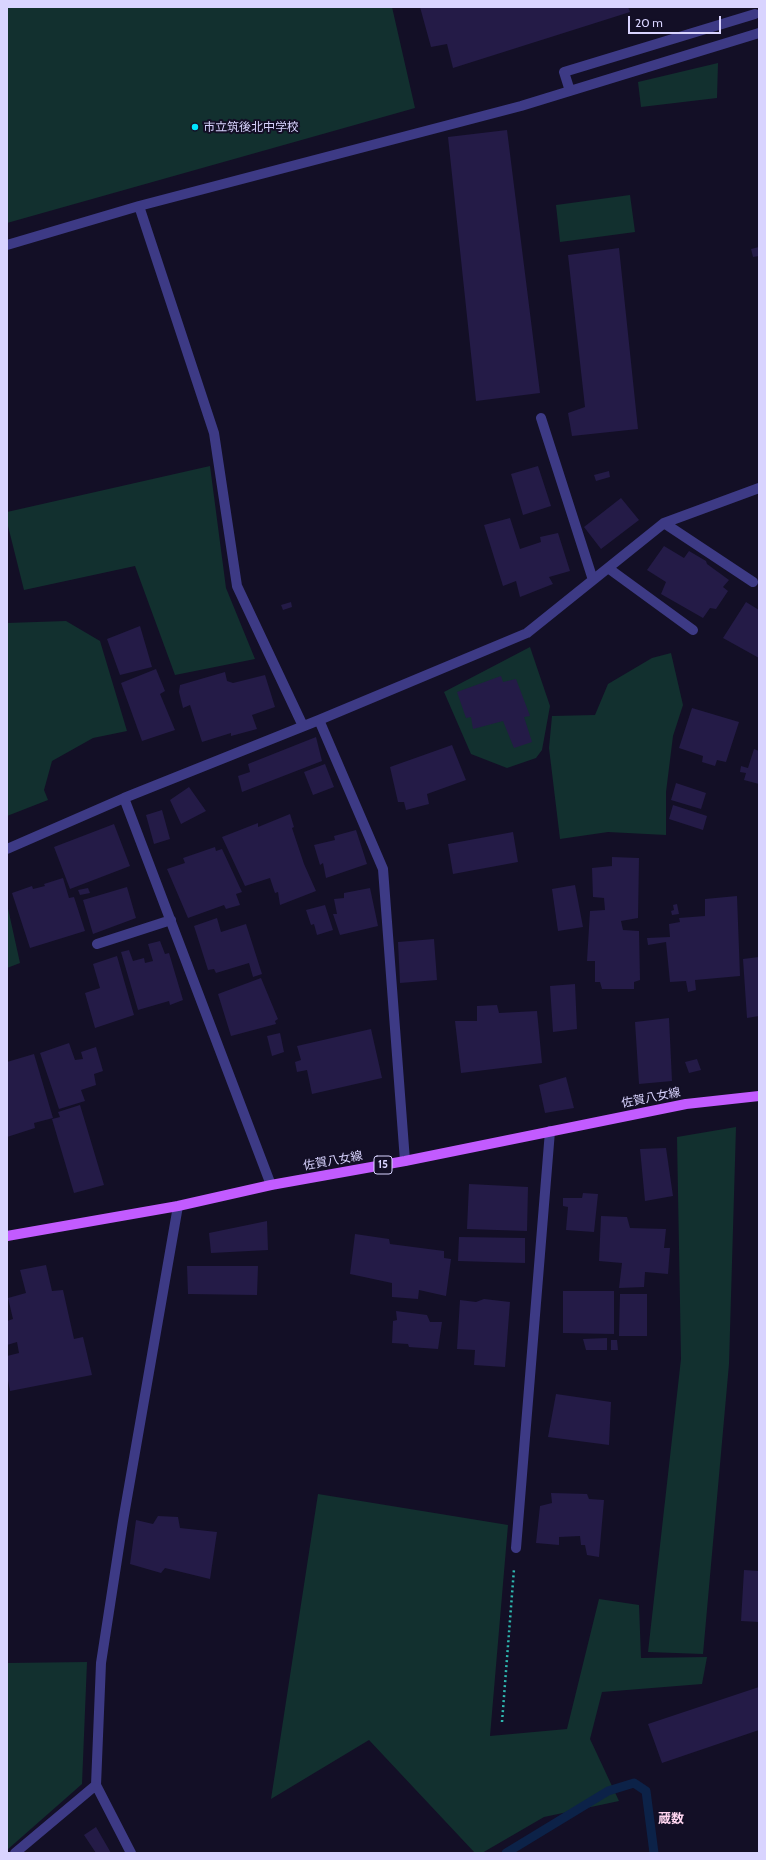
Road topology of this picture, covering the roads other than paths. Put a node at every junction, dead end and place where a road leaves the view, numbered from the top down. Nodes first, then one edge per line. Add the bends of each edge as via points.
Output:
1 (756, 14) dead end
2 (759, 33) edge
3 (570, 91) junction
4 (139, 206) junction
5 (7, 245) edge
6 (541, 418) dead end
7 (759, 488) edge
8 (664, 523) junction
9 (608, 568) junction
10 (593, 580) junction
11 (753, 582) dead end
12 (693, 630) dead end
13 (319, 720) junction
14 (303, 726) junction
15 (124, 798) junction
16 (7, 849) edge
17 (171, 920) junction
18 (97, 944) dead end
19 (759, 1096) edge
20 (550, 1131) junction
21 (405, 1161) junction
22 (271, 1185) junction
23 (178, 1206) junction
24 (7, 1236) edge
25 (516, 1548) road end
26 (96, 1785) junction
27 (15, 1853) edge
28 (131, 1853) edge

1 - 3 street via 564,72
2 - 3 street
3 - 4 street
4 - 5 street
4 - 14 street via 214,433 237,586
6 - 10 street
7 - 8 street
8 - 9 street
8 - 11 street
9 - 10 street
9 - 12 street
10 - 13 street via 527,633
13 - 14 street
13 - 21 street via 383,869
14 - 15 street
15 - 16 street
15 - 17 street
17 - 18 street
17 - 22 street
19 - 20 main road, 佐賀八女線 / 15 via 686,1104
20 - 21 main road, 佐賀八女線 / 15
20 - 25 street
21 - 22 main road, 佐賀八女線 / 15
22 - 23 main road, 佐賀八女線 / 15
23 - 24 main road, 佐賀八女線 / 15
23 - 26 street via 101,1663
26 - 27 street
26 - 28 street

